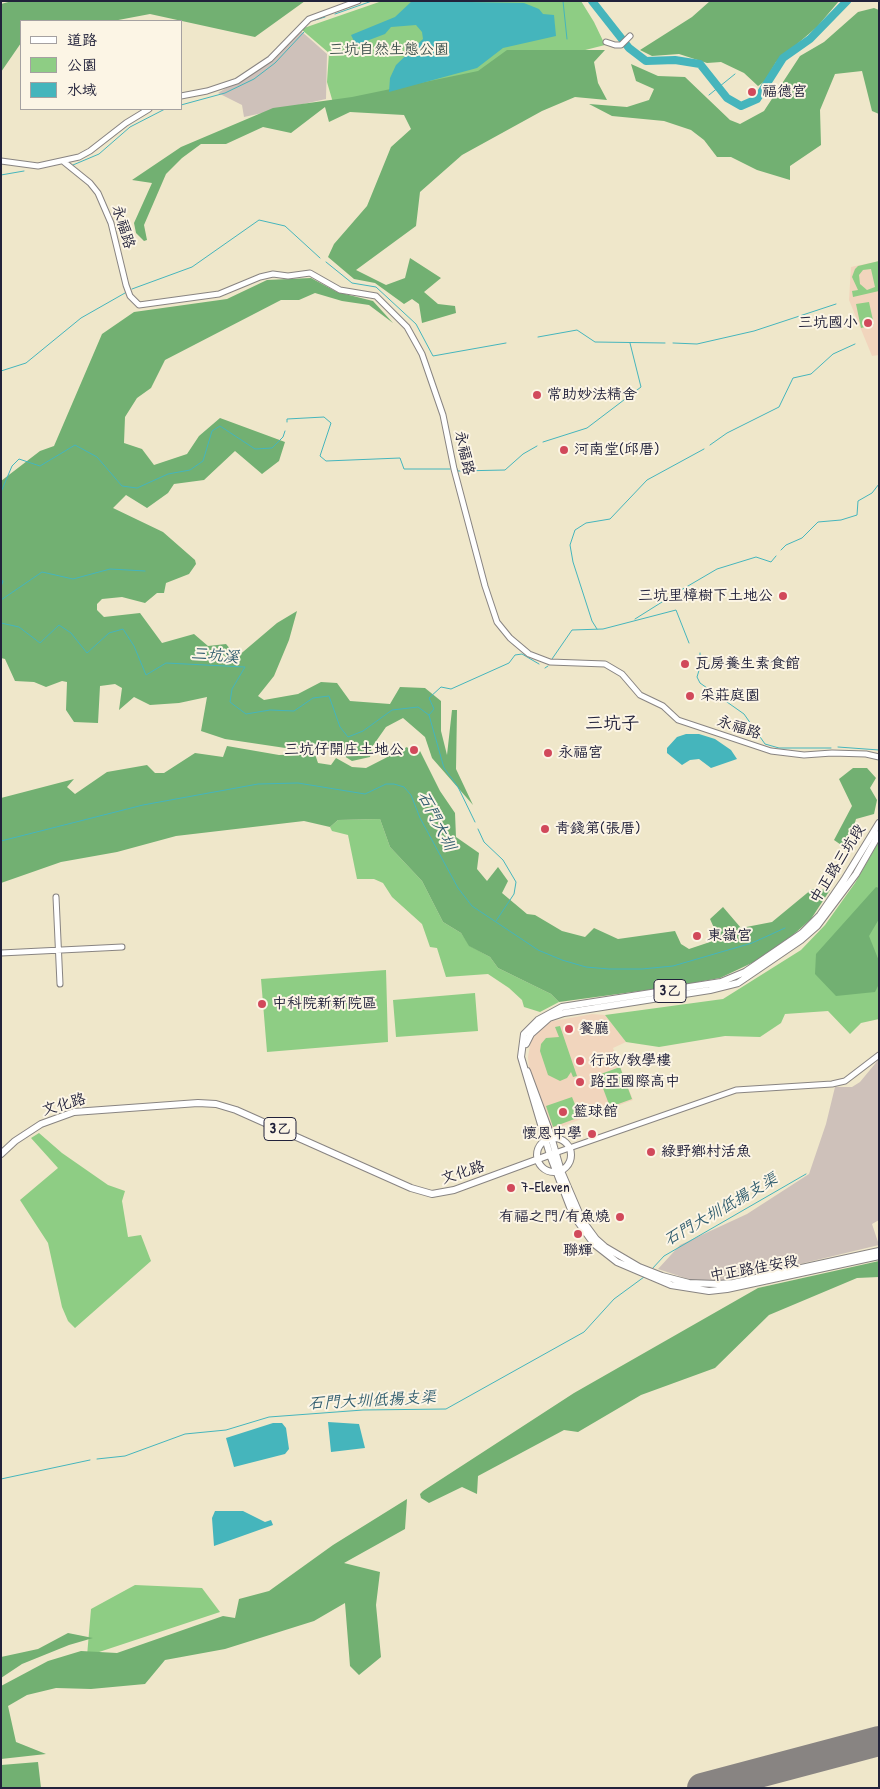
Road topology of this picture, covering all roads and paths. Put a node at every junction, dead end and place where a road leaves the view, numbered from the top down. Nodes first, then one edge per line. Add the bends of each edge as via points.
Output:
1 (358, 1) edge
2 (630, 36) dead end
3 (606, 42) dead end
4 (182, 96) edge
5 (147, 110) edge
6 (1, 161) edge
7 (64, 162) junction
8 (879, 757) edge
9 (879, 822) edge
10 (879, 834) edge
11 (56, 897) dead end
12 (122, 947) dead end
13 (59, 950) junction
14 (1, 953) edge
15 (60, 984) dead end
16 (879, 1055) edge
17 (549, 1138) junction
18 (570, 1148) junction
19 (1, 1154) edge
20 (553, 1154) junction
21 (537, 1160) junction
22 (558, 1172) junction
23 (879, 1250) edge
24 (879, 1256) edge

1 - 4 street via 309,19 250,74 222,87
2 - 3 street via 621,45
5 - 7 street via 90,151
6 - 7 street via 38,166
7 - 8 street, 永福路 via 90,183 101,200 111,223 126,285 130,296 139,305 219,294 274,274 310,273 340,290 376,296 407,327 422,354 443,415 454,469 497,622 529,654 550,662 605,664 678,720 770,751
9 - 17 main road, 中正路三坑段 / 3乙 via 820,915 802,933 745,972 720,982 562,1007 538,1020 524,1034 520,1057
10 - 17 main road, 中正路三坑段 / 3乙 via 856,874 817,926 802,940 738,983 564,1013 543,1023 527,1039 524,1058
11 - 13 street
12 - 13 street
13 - 14 street
13 - 15 street
16 - 18 street, 文化路 via 845,1080 832,1084 736,1090
17 - 18 main road via 564,1141
17 - 20 main road, 中正路三坑段 / 3乙
17 - 21 main road via 540,1143 536,1151
18 - 20 street, 文化路
18 - 22 main road via 569,1163
19 - 21 main road, 文化路 / 3乙 via 41,1124 74,1112 198,1103 236,1110 411,1188 432,1194 454,1190
20 - 21 main road, 文化路 / 3乙
20 - 22 main road, 中正路佳安段
21 - 22 main road via 545,1170
22 - 23 main road, 中正路佳安段 via 582,1220 596,1239 640,1267 674,1280 700,1284 733,1283
22 - 24 main road, 中正路佳安段 via 573,1216 594,1244 632,1270 684,1288 727,1289

